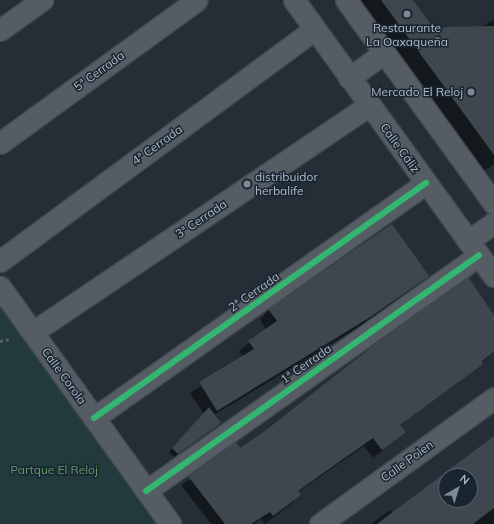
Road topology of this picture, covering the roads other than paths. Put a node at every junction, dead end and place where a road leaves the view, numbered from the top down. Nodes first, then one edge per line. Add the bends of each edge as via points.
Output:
1 (42, 0) edge
2 (197, 0) edge
3 (294, 0) edge
4 (346, 0) edge
5 (315, 29) junction
6 (0, 30) edge
7 (384, 53) junction
8 (349, 78) junction
9 (369, 105) junction
10 (0, 143) edge
11 (426, 183) junction
12 (494, 204) edge
13 (494, 223) edge
14 (474, 248) junction
15 (0, 261) edge
16 (494, 276) edge
17 (0, 287) edge
18 (33, 332) junction
19 (494, 398) edge
20 (94, 418) junction
21 (146, 491) junction
22 (170, 524) edge
23 (320, 524) edge

1 - 6 street
2 - 10 street, 5ª Cerrada
3 - 5 street, Calle Cáliz
4 - 7 street
5 - 8 street, Calle Cáliz
5 - 15 street, 4ª Cerrada
7 - 8 street
7 - 12 street
8 - 9 street, Calle Cáliz
9 - 11 street, Calle Cáliz
9 - 18 street, 3ª Cerrada
11 - 14 street, Calle Cáliz
11 - 20 street, 2ª Cerrada
13 - 14 street, 1ª Cerrada
14 - 16 street, Calle Cáliz
14 - 21 street, 1ª Cerrada
17 - 18 street, Calle Corola
18 - 20 street, Calle Corola
19 - 23 street, Calle Polen
20 - 21 street, Calle Corola
21 - 22 street, Calle Corola

